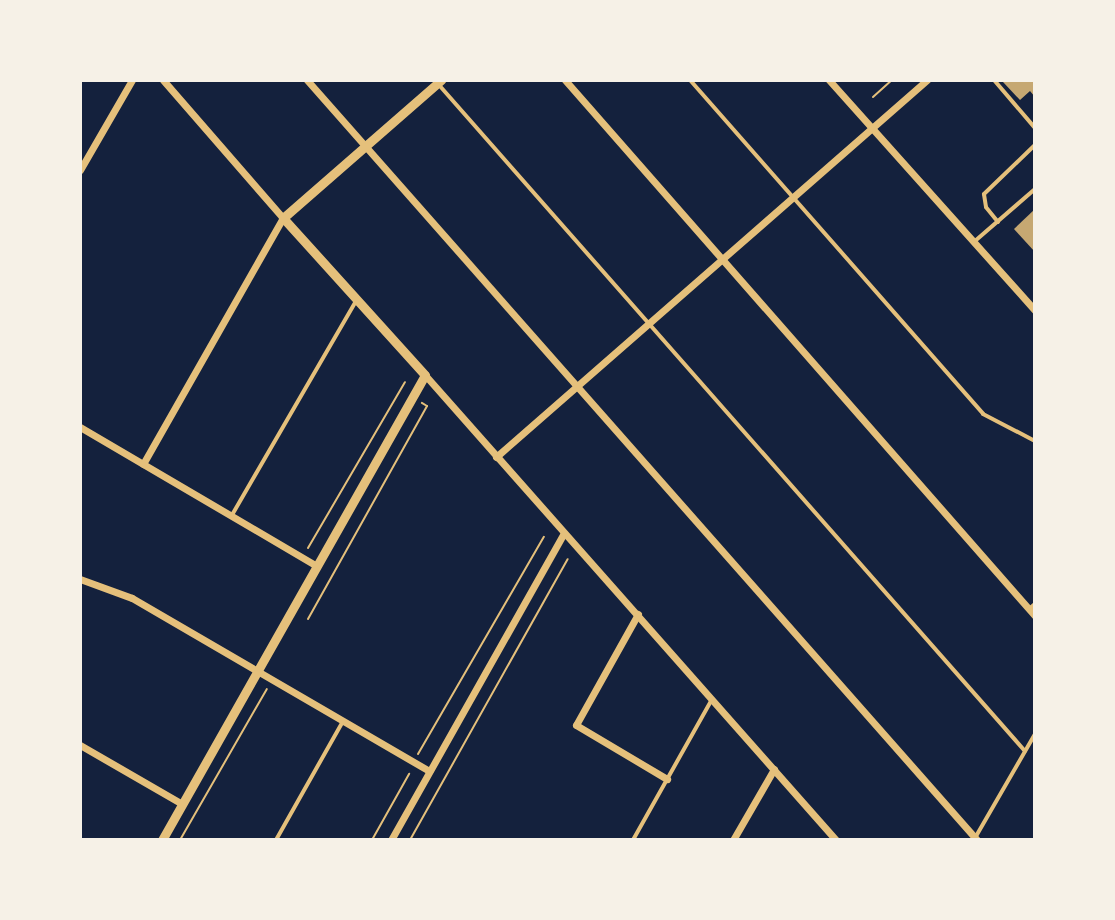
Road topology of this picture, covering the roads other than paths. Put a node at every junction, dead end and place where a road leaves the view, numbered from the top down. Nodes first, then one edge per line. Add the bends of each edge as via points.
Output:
1 (132, 80) edge
2 (163, 80) edge
3 (307, 80) edge
4 (565, 80) edge
5 (690, 80) edge
6 (829, 80) edge
7 (927, 80) edge
8 (994, 80) edge
9 (438, 81) edge
10 (872, 128) junction
11 (1035, 128) edge
12 (1035, 145) edge
13 (366, 147) junction
14 (80, 170) edge
15 (1035, 189) edge
16 (794, 196) junction
17 (283, 218) junction
18 (998, 222) junction
19 (973, 243) junction
20 (722, 259) junction
21 (358, 299) junction
22 (1035, 310) edge
23 (649, 325) junction
24 (425, 375) junction
25 (577, 388) junction
26 (80, 427) edge
27 (1035, 441) edge
28 (496, 457) junction
29 (143, 464) junction
30 (231, 516) junction
31 (564, 533) junction
32 (317, 566) junction
33 (80, 579) edge
34 (1032, 606) edge
35 (638, 614) junction
36 (1035, 616) edge
37 (258, 669) junction
38 (712, 699) junction
39 (343, 721) junction
40 (1035, 734) edge
41 (80, 745) edge
42 (1025, 751) junction
43 (774, 769) junction
44 (429, 771) junction
45 (667, 779) junction
46 (182, 804) junction
47 (834, 839) edge
48 (162, 840) edge
49 (276, 840) edge
50 (391, 840) edge
51 (633, 840) edge
52 (733, 840) edge
53 (975, 840) edge

1 - 14 street
2 - 17 street
3 - 13 street
4 - 20 street
5 - 16 lane
6 - 10 street
7 - 10 street
8 - 11 lane
9 - 13 street
9 - 23 lane
10 - 16 street
10 - 19 street
12 - 18 lane via 984,194 986,207
13 - 17 street
13 - 25 street
15 - 18 lane
16 - 20 street
16 - 27 lane via 983,414
17 - 21 street
17 - 29 street
18 - 19 lane
19 - 22 street
20 - 23 street
20 - 34 street
21 - 24 street
21 - 30 lane
23 - 25 street
23 - 42 lane
24 - 28 street
24 - 32 street
25 - 28 street
25 - 53 street
26 - 29 street
28 - 31 street
29 - 30 street
30 - 32 street
31 - 35 street
31 - 44 street
32 - 37 street
33 - 37 street via 132,598
34 - 36 street
35 - 38 street
35 - 45 street via 576,725
37 - 39 street
37 - 46 street
38 - 43 street
38 - 45 lane
39 - 44 street
39 - 49 lane
40 - 42 lane
41 - 46 street
42 - 53 lane
43 - 47 street
43 - 52 street
44 - 50 street
45 - 51 lane
46 - 48 street

